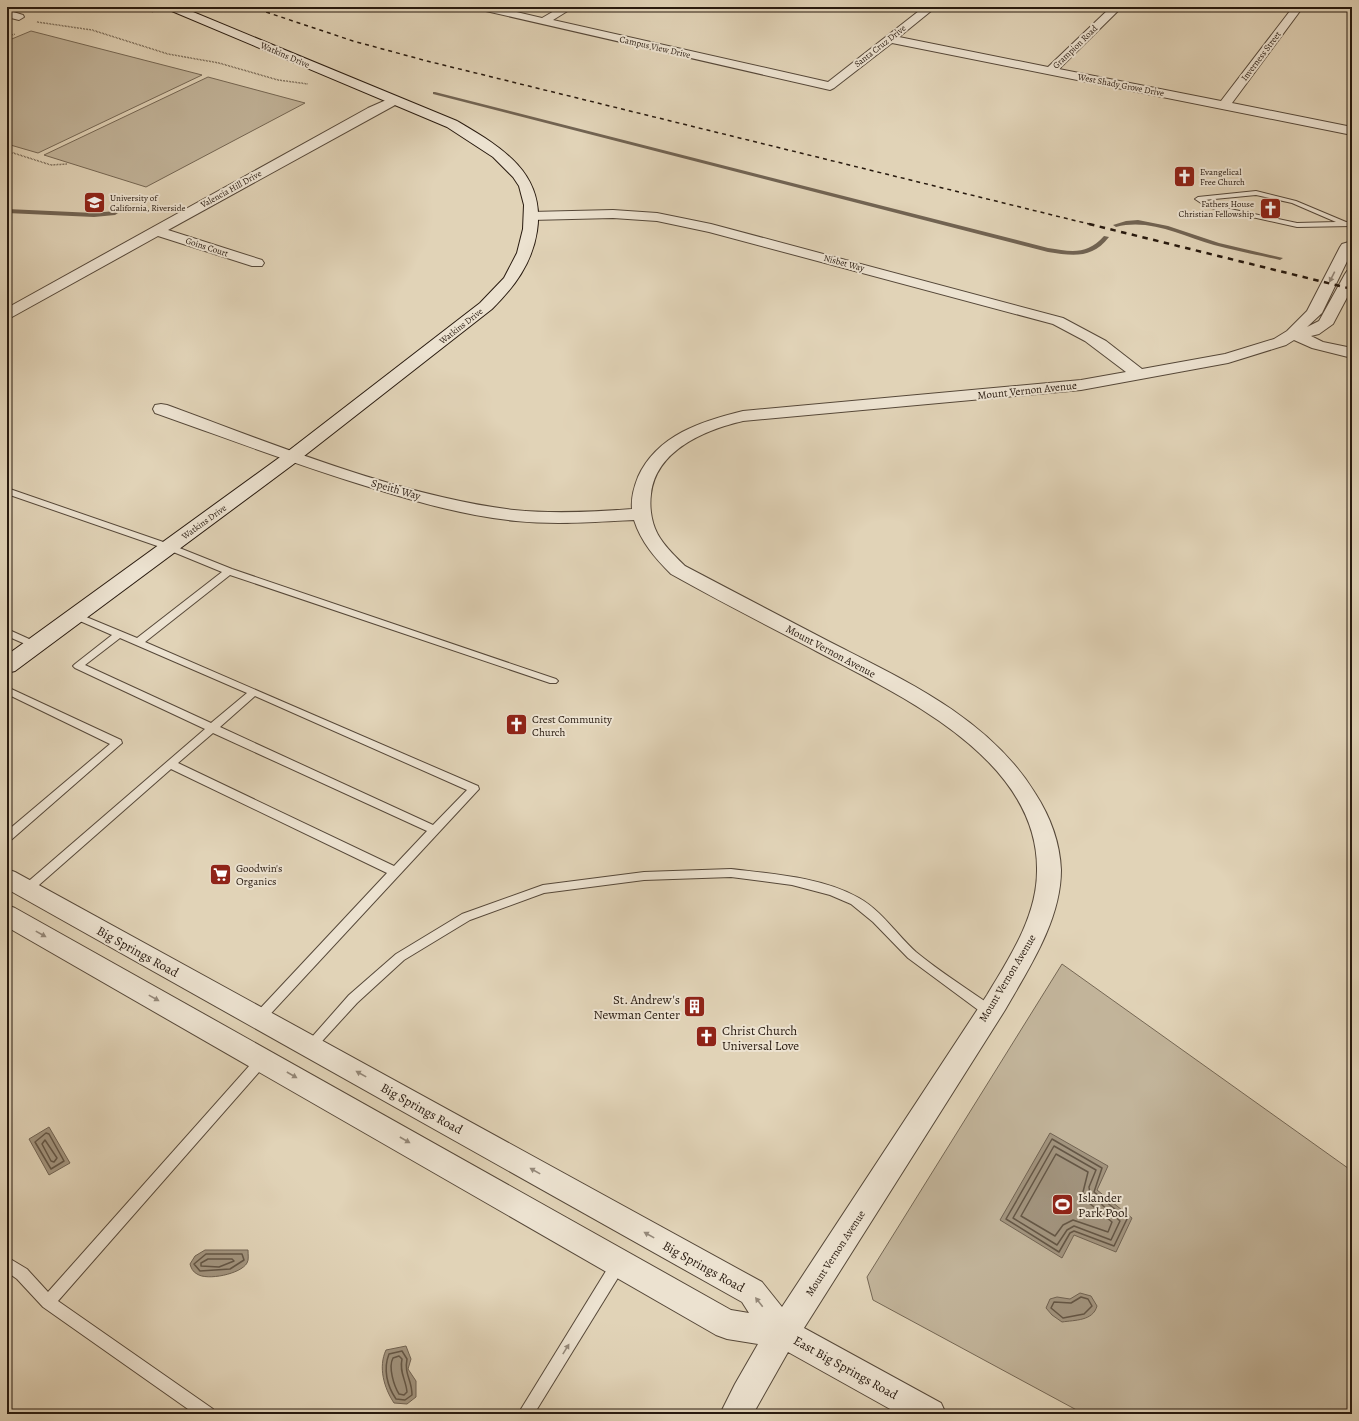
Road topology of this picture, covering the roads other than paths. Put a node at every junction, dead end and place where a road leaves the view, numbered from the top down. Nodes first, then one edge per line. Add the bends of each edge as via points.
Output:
1 (172, 7) edge
2 (481, 7) edge
3 (569, 7) edge
4 (931, 7) edge
5 (1117, 7) edge
6 (1298, 7) edge
7 (7, 14) edge
8 (19, 17) road end
9 (542, 22) junction
10 (890, 39) junction
11 (1051, 71) junction
12 (830, 86) joint
13 (393, 101) junction
14 (1224, 106) junction
15 (1352, 131) edge
16 (531, 216) junction
17 (1343, 223) junction
18 (1352, 224) edge
19 (156, 231) junction
20 (1352, 245) edge
21 (257, 263) dead end
22 (1352, 274) edge
23 (7, 314) edge
24 (1294, 334) junction
25 (1352, 353) edge
26 (1138, 374) junction
27 (161, 409) dead end
28 (293, 456) junction
29 (7, 491) edge
30 (640, 514) junction
31 (169, 547) junction
32 (229, 571) junction
33 (76, 616) junction
34 (7, 632) edge
35 (119, 634) junction
36 (138, 642) junction
37 (35, 645) junction
38 (7, 666) edge
39 (553, 681) dead end
40 (7, 690) edge
41 (254, 692) junction
42 (212, 727) junction
43 (170, 764) junction
44 (434, 830) junction
45 (7, 837) edge
46 (395, 872) junction
47 (17, 883) edge
48 (7, 915) edge
49 (989, 1010) junction
50 (259, 1018) junction
51 (310, 1046) junction
52 (263, 1059) junction
53 (620, 1262) junction
54 (7, 1264) edge
55 (48, 1302) junction
56 (783, 1332) junction
57 (208, 1414) edge
58 (525, 1414) edge
59 (736, 1414) edge
60 (930, 1414) edge

1 - 13 main road, Watkins Drive
2 - 9 street, Campus View Drive
3 - 9 street
4 - 10 street, Santa Cruz Drive
5 - 11 street, Grampion Road
6 - 14 street, Inverness Street
7 - 8 street
9 - 12 street, Campus View Drive
10 - 11 street, West Shady Grove Drive
10 - 12 street, Santa Cruz Drive
11 - 14 street, West Shady Grove Drive
13 - 16 main road, Watkins Drive via 452,124 492,149 522,181 530,198
13 - 19 street, Valencia Hill Drive via 372,110
14 - 15 street, West Shady Grove Drive
16 - 26 street, Nisbet Way via 590,214 657,217 711,228 1058,321 1098,341
16 - 28 main road, Watkins Drive via 529,239 522,260 508,285 486,306
17 - 17 lane via 1294,202 1256,193 1198,199 1209,206 1296,225
17 - 18 lane
19 - 21 street, Goins Court
19 - 23 street, Valencia Hill Drive
20 -> 24 street, Mount Vernon Avenue via 1347,247 1314,312 1308,320 1298,326
22 - 24 street, Mount Vernon Avenue via 1324,324 1314,331
24 - 25 street via 1318,345
24 - 26 street, Mount Vernon Avenue via 1280,342 1228,358
26 - 30 street, Mount Vernon Avenue via 1081,385 774,412 722,421 680,439 657,460 646,477 640,495
27 - 28 street, Speith Way
28 - 30 street, Speith Way via 394,489 502,514 574,519
28 - 31 main road, Watkins Drive
29 - 31 lane
30 - 49 street, Mount Vernon Avenue via 650,540 678,570 907,691 952,718 988,749 1017,781 1035,810 1047,844 1049,873 1046,898 1035,931
31 - 32 lane
31 - 33 main road, Watkins Drive
32 - 36 lane
32 - 39 lane
33 - 35 lane
33 - 37 main road, Watkins Drive
34 - 37 lane
35 - 36 lane
35 - 42 lane via 78,666
36 - 41 lane
37 - 38 main road, Watkins Drive
40 - 45 lane via 117,743
41 - 42 lane
41 - 44 lane via 474,789
42 - 43 lane
42 - 44 lane
43 - 46 lane
43 - 47 lane
44 - 46 lane
46 - 50 lane
47 - 50 street, Big Springs Road
48 -> 52 street
49 - 51 lane via 912,955 877,919 855,901 832,891 792,881 731,873 644,876 543,889 466,917 400,957 353,999
49 - 56 street, Mount Vernon Avenue
50 - 51 street, Big Springs Road
56 -> 51 street, Big Springs Road via 752,1292
52 -> 53 street
52 - 55 lane
53 - 56 street via 727,1324
58 -> 53 lane
54 - 55 lane via 22,1274
55 - 57 lane
56 - 59 street, Mount Vernon Avenue
56 - 60 street, East Big Springs Road

